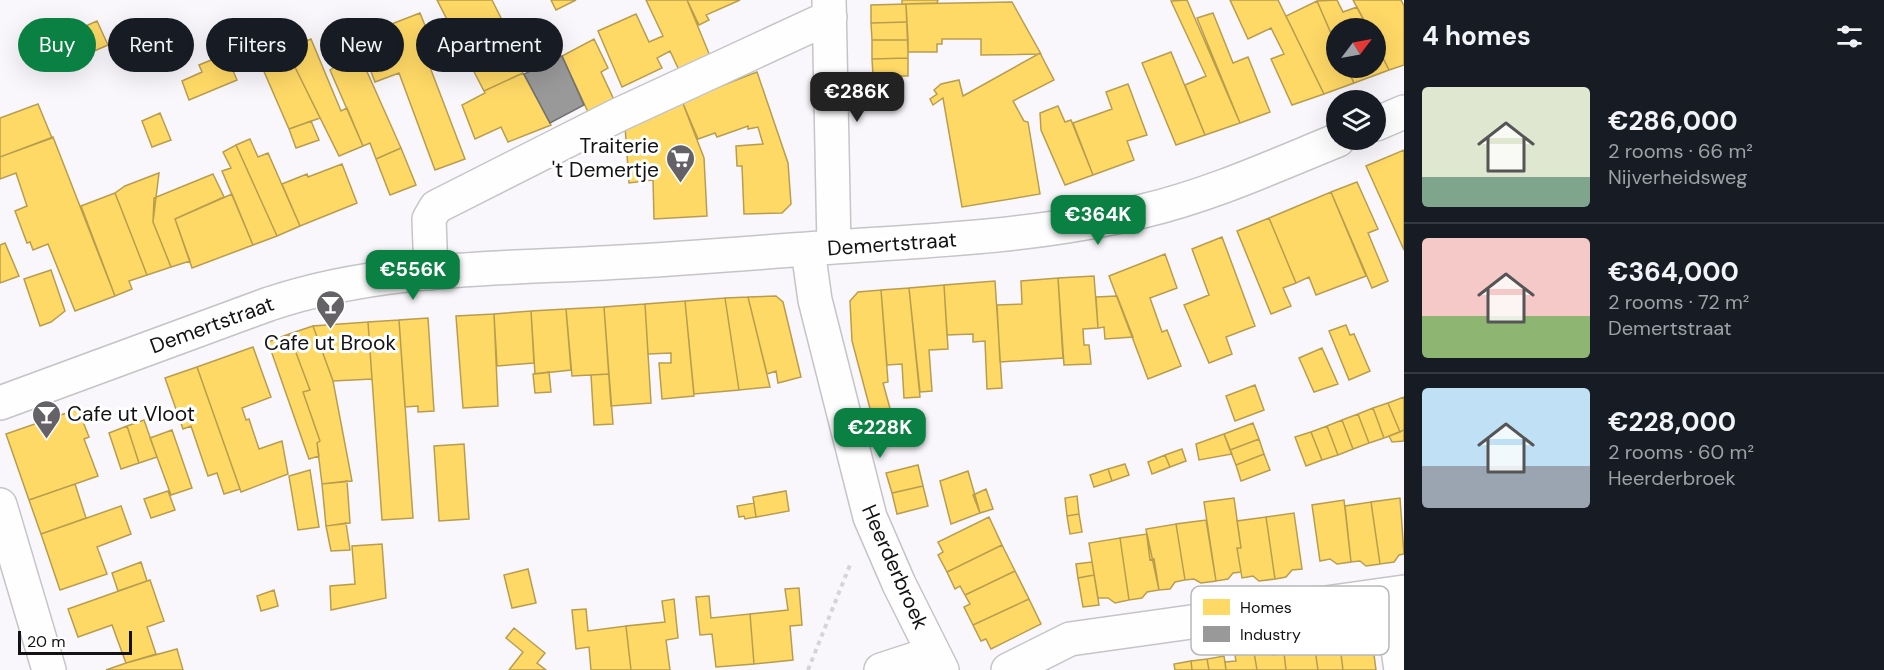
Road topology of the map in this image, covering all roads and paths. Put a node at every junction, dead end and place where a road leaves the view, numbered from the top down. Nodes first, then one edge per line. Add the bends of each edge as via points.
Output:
1 (830, 9) edge
2 (1404, 112) edge
3 (1386, 120) edge
4 (1326, 145) edge
5 (821, 249) junction
6 (431, 273) junction
7 (0, 403) edge
8 (0, 505) edge
9 (870, 517) junction
10 (1397, 594) edge
11 (1191, 622) edge
12 (938, 661) edge
13 (50, 670) edge
14 (808, 670) edge
15 (881, 670) edge
16 (1008, 670) edge
17 (1401, 670) edge

1 - 5 street, Heerderbroek
1 - 6 street via 436,207 429,219
2 - 3 street
4 - 5 street, Demertstraat via 1222,188 1144,211 1072,226 962,240
5 - 6 street, Demertstraat
5 - 9 street, Heerderbroek via 815,300
6 - 7 street, Demertstraat via 309,290
8 - 13 street
9 - 12 street, Heerderbroek via 898,584
9 - 14 path
10 - 17 street
11 - 16 street via 1070,639
12 - 15 street

